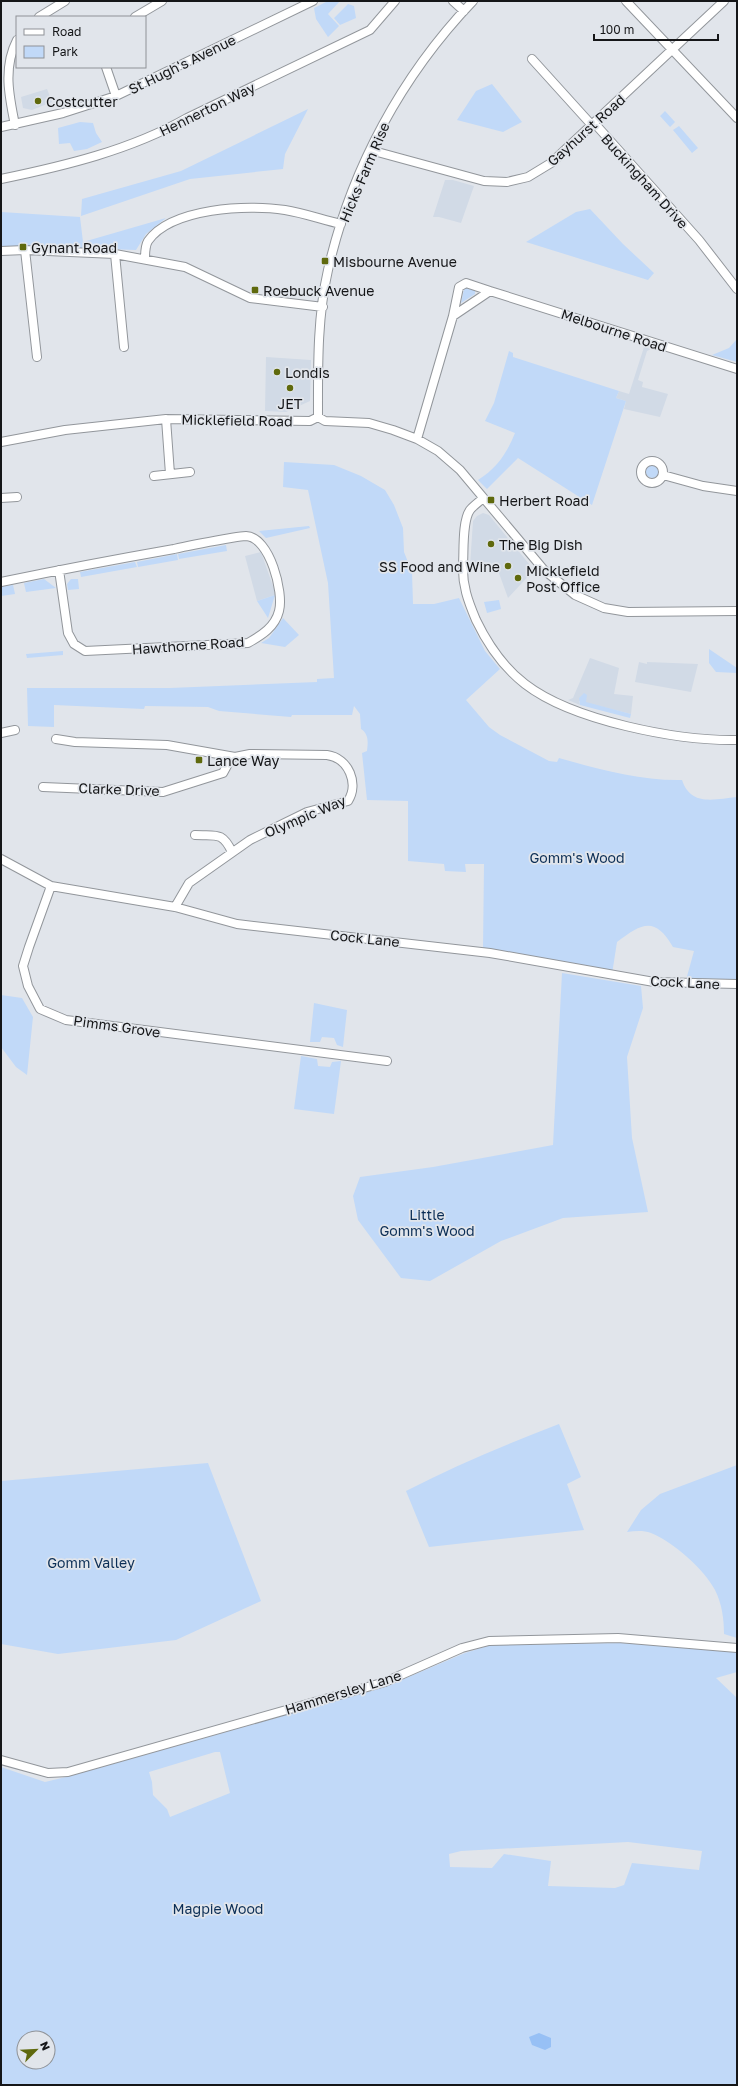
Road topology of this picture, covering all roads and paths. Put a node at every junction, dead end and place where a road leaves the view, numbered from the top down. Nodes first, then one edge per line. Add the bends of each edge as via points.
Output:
1 (65, 1) edge
2 (162, 1) edge
3 (313, 1) edge
4 (395, 1) edge
5 (452, 1) edge
6 (473, 1) edge
7 (626, 1) edge
8 (724, 1) edge
9 (464, 11) junction
10 (41, 16) edge
11 (137, 16) edge
12 (16, 43) edge
13 (672, 49) junction
14 (532, 60) dead end
15 (106, 68) edge
16 (116, 96) junction
17 (737, 118) edge
18 (15, 124) junction
19 (593, 124) junction
20 (1, 127) edge
21 (370, 150) junction
22 (1, 179) edge
23 (341, 224) junction
24 (25, 250) junction
25 (1, 251) edge
26 (115, 254) junction
27 (145, 259) junction
28 (737, 289) edge
29 (490, 291) junction
30 (323, 307) junction
31 (453, 316) junction
32 (124, 347) dead end
33 (37, 357) dead end
34 (737, 370) edge
35 (318, 418) junction
36 (166, 419) junction
37 (417, 439) junction
38 (1, 442) edge
39 (190, 472) dead end
40 (170, 474) junction
41 (663, 475) dead end
42 (154, 476) dead end
43 (737, 491) edge
44 (17, 497) dead end
45 (1, 498) edge
46 (483, 498) junction
47 (60, 570) junction
48 (1, 582) edge
49 (737, 611) edge
50 (16, 730) dead end
51 (1, 733) edge
52 (56, 739) dead end
53 (737, 740) edge
54 (229, 757) junction
55 (43, 787) dead end
56 (195, 835) dead end
57 (232, 852) junction
58 (1, 858) edge
59 (51, 886) junction
60 (175, 907) junction
61 (737, 984) edge
62 (386, 1061) dead end
63 (737, 1648) edge
64 (1, 1760) edge

1 - 10 street
2 - 11 street
3 - 16 street, St Hugh's Avenue
4 - 22 street, Hennerton Way via 370,30 162,132 50,169
5 - 9 street
6 - 9 street, Hicks Farm Rise
7 - 13 street
8 - 13 street, Gayhurst Road
9 - 21 street, Hicks Farm Rise via 414,73 392,106
12 - 18 street via 8,64 8,92
13 - 17 street
13 - 19 street, Gayhurst Road
14 - 19 street, Buckingham Drive
15 - 16 street
16 - 18 street, St Hugh's Avenue via 63,113
18 - 20 street, St Hugh's Avenue
19 - 21 street, Gayhurst Road via 551,164 528,177 508,182 484,181
19 - 28 street, Buckingham Drive via 699,240
21 - 23 street, Hicks Farm Rise
23 - 27 street via 285,210 235,208 187,216 159,229 147,243
23 - 30 street, Hicks Farm Rise via 328,270
24 - 25 street
24 - 26 street
24 - 33 street
26 - 27 street
26 - 32 street
27 - 30 street via 185,267 250,298
29 - 31 street
29 - 31 street, Melbourne Road via 466,283 459,287
29 - 34 street, Melbourne Road
30 - 35 street, Hicks Farm Rise via 318,345
31 - 37 street, Melbourne Road
35 - 36 street, Micklefield Road via 302,421
35 - 37 street, Micklefield Road via 325,421 369,423
36 - 38 street, Micklefield Road via 65,430
36 - 40 street
37 - 46 street, Micklefield Road via 438,451 460,470
39 - 40 street
40 - 42 street
41 - 43 street via 703,486
44 - 45 street
46 - 49 street, Micklefield Road via 544,570 575,595 604,608 628,612
46 - 53 street via 469,511 467,519 464,589 490,646 519,679 553,701 599,718 687,738
47 - 47 street, Hawthorne Road via 68,634 74,644 85,651 248,643 267,630 279,611 280,595 270,561 261,543 246,536
47 - 48 street, Hawthorne Road
50 - 51 street
52 - 54 street, Olympic Way via 167,745
54 - 55 street, Clarke Drive via 228,766 223,773 163,792
54 - 57 street, Olympic Way via 250,754 331,756 347,767 353,784 348,801 307,812 250,840
56 - 57 street via 219,836 226,839
57 - 60 street, Olympic Way via 189,883
58 - 59 street, Cock Lane
59 - 60 street, Cock Lane
59 - 62 street, Pimms Grove via 23,966 28,986 40,1009 66,1020
60 - 61 street, Cock Lane via 237,924 490,953 631,979 672,984
63 - 64 street, Hammersley Lane via 618,1638 489,1641 462,1648 385,1682 68,1772 48,1773

